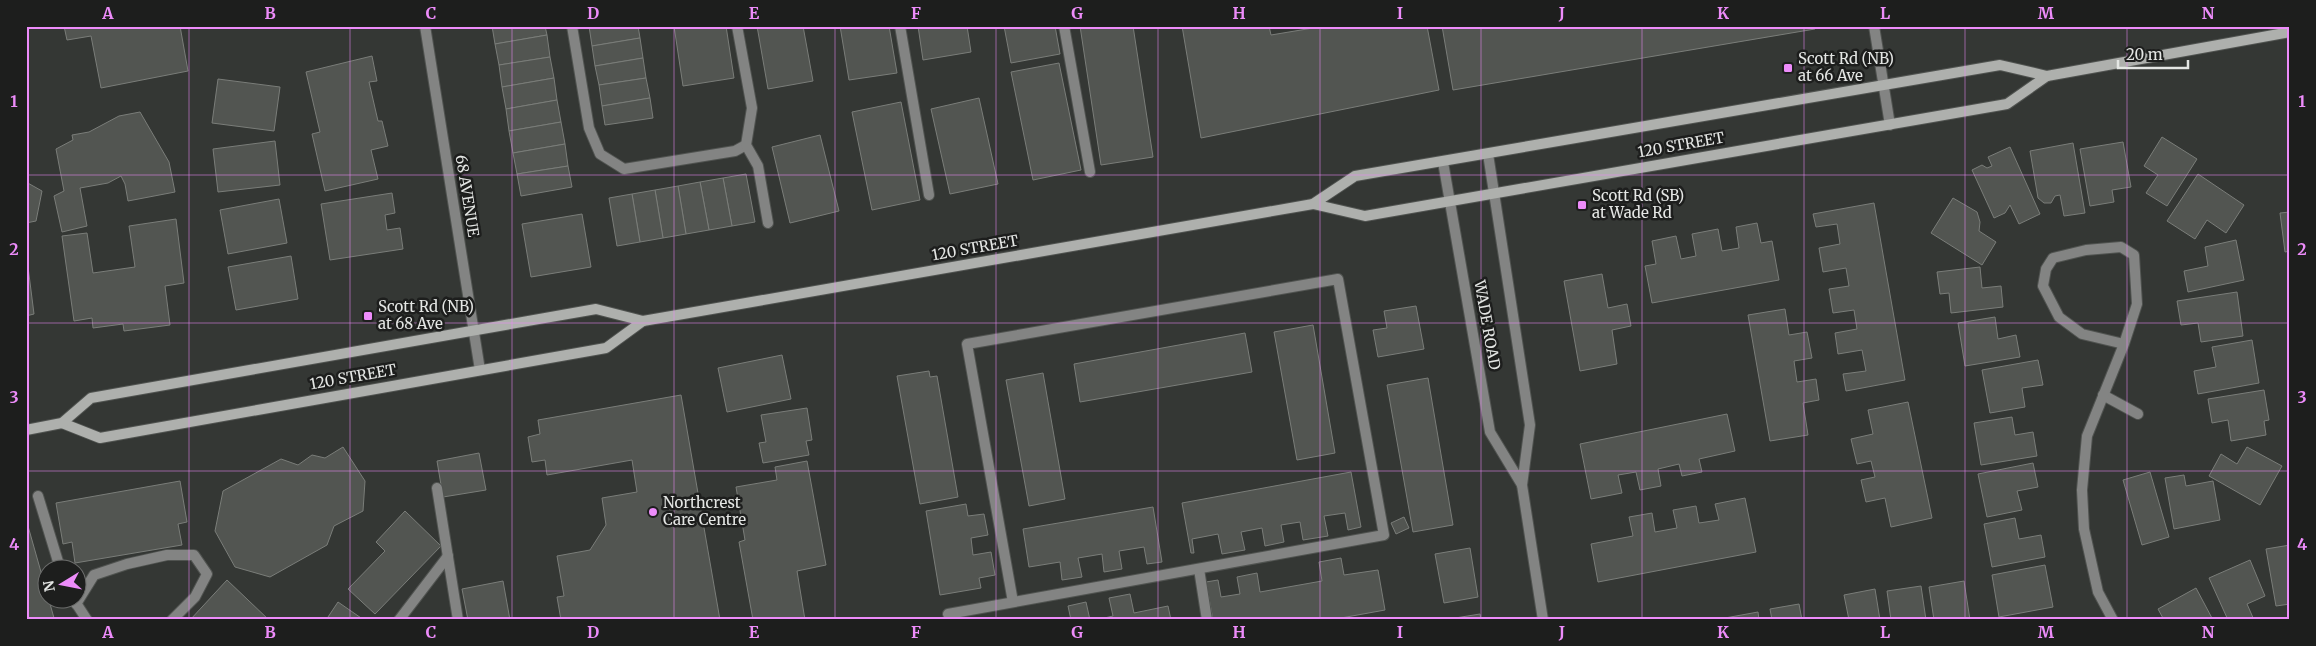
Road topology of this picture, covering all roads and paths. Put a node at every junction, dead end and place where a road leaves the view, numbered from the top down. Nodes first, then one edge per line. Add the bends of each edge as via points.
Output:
1 (425, 26) edge
2 (572, 26) edge
3 (737, 26) edge
4 (900, 26) edge
5 (1064, 26) edge
6 (1874, 26) edge
7 (2290, 32) edge
8 (2047, 76) junction
9 (1884, 85) junction
10 (1890, 125) junction
11 (746, 144) junction
12 (1488, 154) junction
13 (1443, 162) junction
14 (1090, 172) dead end
15 (1494, 194) junction
16 (929, 195) dead end
17 (1450, 201) junction
18 (1313, 204) junction
19 (768, 223) dead end
20 (643, 321) junction
21 (473, 331) junction
22 (2124, 344) junction
23 (480, 370) junction
24 (2103, 395) junction
25 (2138, 414) dead end
26 (62, 423) junction
27 (26, 430) edge
28 (1522, 485) junction
29 (437, 488) dead end
30 (38, 496) dead end
31 (448, 556) junction
32 (57, 558) edge
33 (1199, 569) junction
34 (88, 583) edge
35 (1013, 602) junction
36 (78, 608) edge
37 (948, 614) dead end
38 (87, 620) edge
39 (172, 620) edge
40 (399, 620) edge
41 (458, 620) edge
42 (1207, 620) edge
43 (1543, 620) edge
44 (2113, 620) edge

1 - 21 street, 68 AVENUE
2 - 11 street via 589,128 600,154 624,169 734,151
3 - 11 street via 752,108
4 - 16 street
5 - 14 street
6 - 9 street
7 - 8 main road, 120 STREET
8 - 9 main road, 120 STREET via 2000,65
8 - 10 main road, 120 STREET via 2007,104
9 - 10 street
9 - 12 main road, 120 STREET
10 - 15 main road, 120 STREET
11 - 19 street via 758,166
12 - 13 main road, 120 STREET
12 - 15 street, WADE ROAD
13 - 17 street, WADE ROAD
13 - 18 main road, 120 STREET via 1355,176
15 - 17 main road, 120 STREET
15 - 28 street, WADE ROAD via 1530,425
17 - 18 main road, 120 STREET via 1365,216
17 - 28 street, WADE ROAD via 1490,432
18 - 20 main road, 120 STREET
20 - 21 main road, 120 STREET via 596,309
20 - 23 main road, 120 STREET via 606,348
21 - 23 street, 68 AVENUE
21 - 26 main road, 120 STREET via 91,398
22 - 22 street via 2082,334 2058,317 2043,286 2046,269 2053,258 2086,250 2121,247 2134,255 2138,304
22 - 24 street
23 - 26 main road, 120 STREET via 100,438
24 - 25 street
24 - 44 street via 2087,436 2082,490 2084,529 2098,592
26 - 27 main road, 120 STREET
28 - 43 street, WADE ROAD
29 - 31 street
30 - 32 street
31 - 40 street
31 - 41 street
33 - 35 street
33 - 35 street via 1384,536 1338,279 967,344
33 - 42 street
34 - 39 street via 94,575 127,564 167,555 194,555 207,574 195,597
35 - 37 street
36 - 38 street

